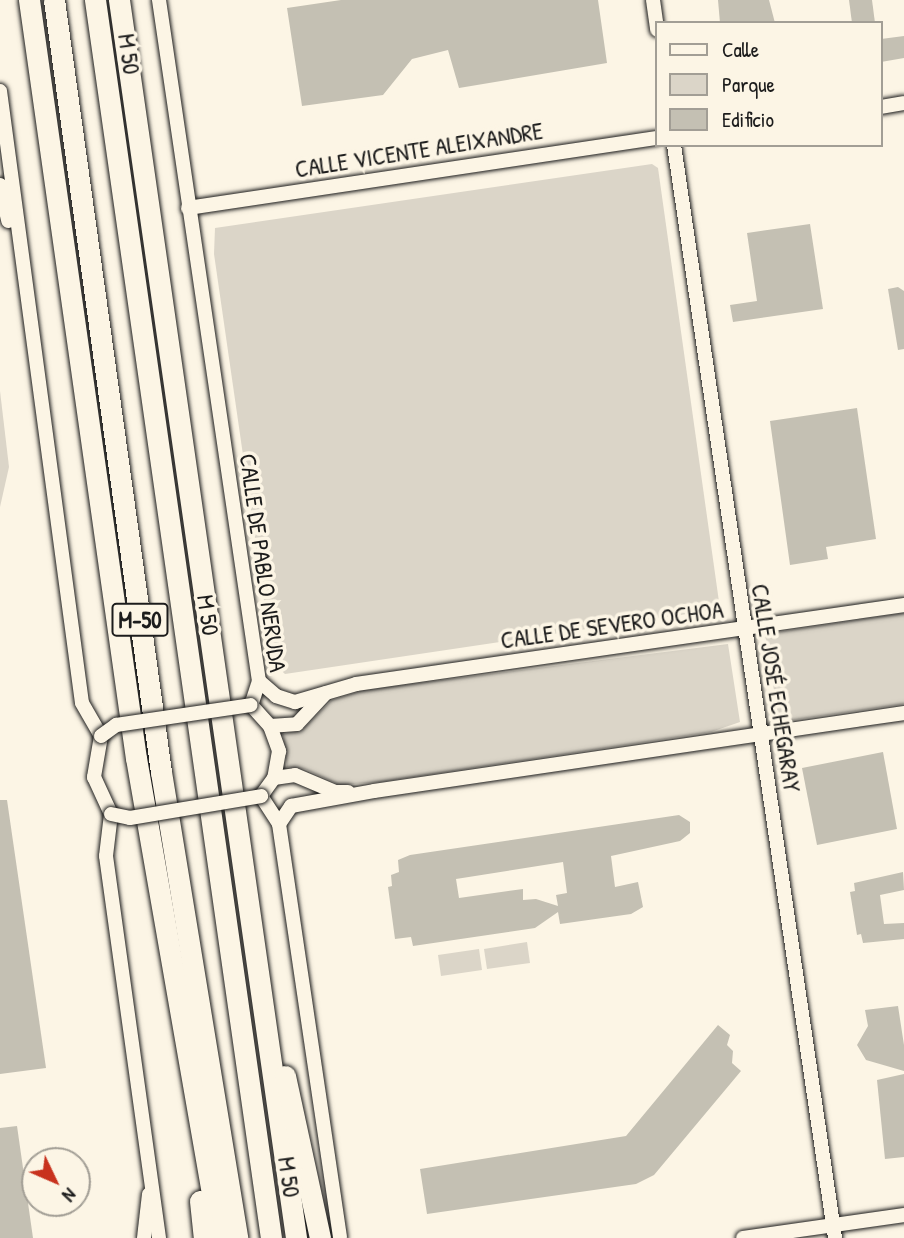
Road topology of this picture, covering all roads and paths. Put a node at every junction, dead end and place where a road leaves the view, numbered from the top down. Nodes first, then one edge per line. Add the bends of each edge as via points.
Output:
1 (16, 0) edge
2 (29, 0) edge
3 (54, 0) edge
4 (95, 0) edge
5 (118, 0) edge
6 (159, 0) edge
7 (653, 0) edge
8 (656, 22) edge
9 (0, 91) edge
10 (904, 103) edge
11 (883, 107) edge
12 (656, 138) edge
13 (674, 147) edge
14 (0, 185) edge
15 (188, 208) junction
16 (63, 252) junction
17 (27, 316) junction
18 (904, 605) edge
19 (745, 629) junction
20 (259, 681) junction
21 (327, 692) junction
22 (251, 705) junction
23 (904, 713) edge
24 (270, 726) junction
25 (761, 734) junction
26 (101, 736) junction
27 (274, 778) junction
28 (374, 791) junction
29 (261, 796) junction
30 (111, 814) junction
31 (279, 824) junction
32 (146, 828) junction
33 (244, 885) junction
34 (152, 1168) junction
35 (904, 1215) edge
36 (834, 1231) edge
37 (144, 1238) edge
38 (159, 1238) edge
39 (204, 1238) edge
40 (220, 1238) edge
41 (237, 1238) edge
42 (271, 1238) edge
43 (296, 1238) edge
44 (320, 1238) edge
45 (339, 1238) edge
46 (743, 1238) edge

1 - 16 highway via 24,66
2 - 16 highway
3 - 41 highway, M-50 via 161,772
4 - 42 highway, M 50 / M-50
5 - 33 highway
6 - 15 street, CALLE DE PABLO NERUDA
7 - 8 street
9 - 17 street
10 - 11 street
12 - 15 street, CALLE VICENTE ALEIXANDRE
13 - 19 street, CALLE JOSÉ ECHEGARAY
14 - 17 street
15 - 20 street, CALLE DE PABLO NERUDA
16 - 32 highway
17 - 26 street via 82,703
18 - 19 street, CALLE DE SEVERO OCHOA
19 - 21 street, CALLE DE SEVERO OCHOA via 356,684
19 - 25 street, CALLE JOSÉ ECHEGARAY
20 - 21 street, CALLE DE SEVERO OCHOA via 276,696 295,702
20 - 22 street, CALLE DE PABLO NERUDA
21 - 24 street via 297,723
22 - 24 street, CALLE DE PABLO NERUDA
22 - 26 street, bridge via 116,725
23 - 25 street
24 - 27 street, CALLE DE PABLO NERUDA via 279,751
25 - 28 street
25 - 36 street, CALLE JOSÉ ECHEGARAY
26 - 30 street via 94,777
27 - 28 street via 295,775 335,792
27 - 29 street
28 - 31 street via 291,806
29 - 30 street, bridge via 130,818
29 - 31 street
30 - 34 street via 106,856
31 - 45 street
32 - 39 highway via 161,962
32 - 40 highway
33 - 43 highway
33 - 44 highway
34 - 37 street
34 - 38 street
35 - 36 street
36 - 46 street

